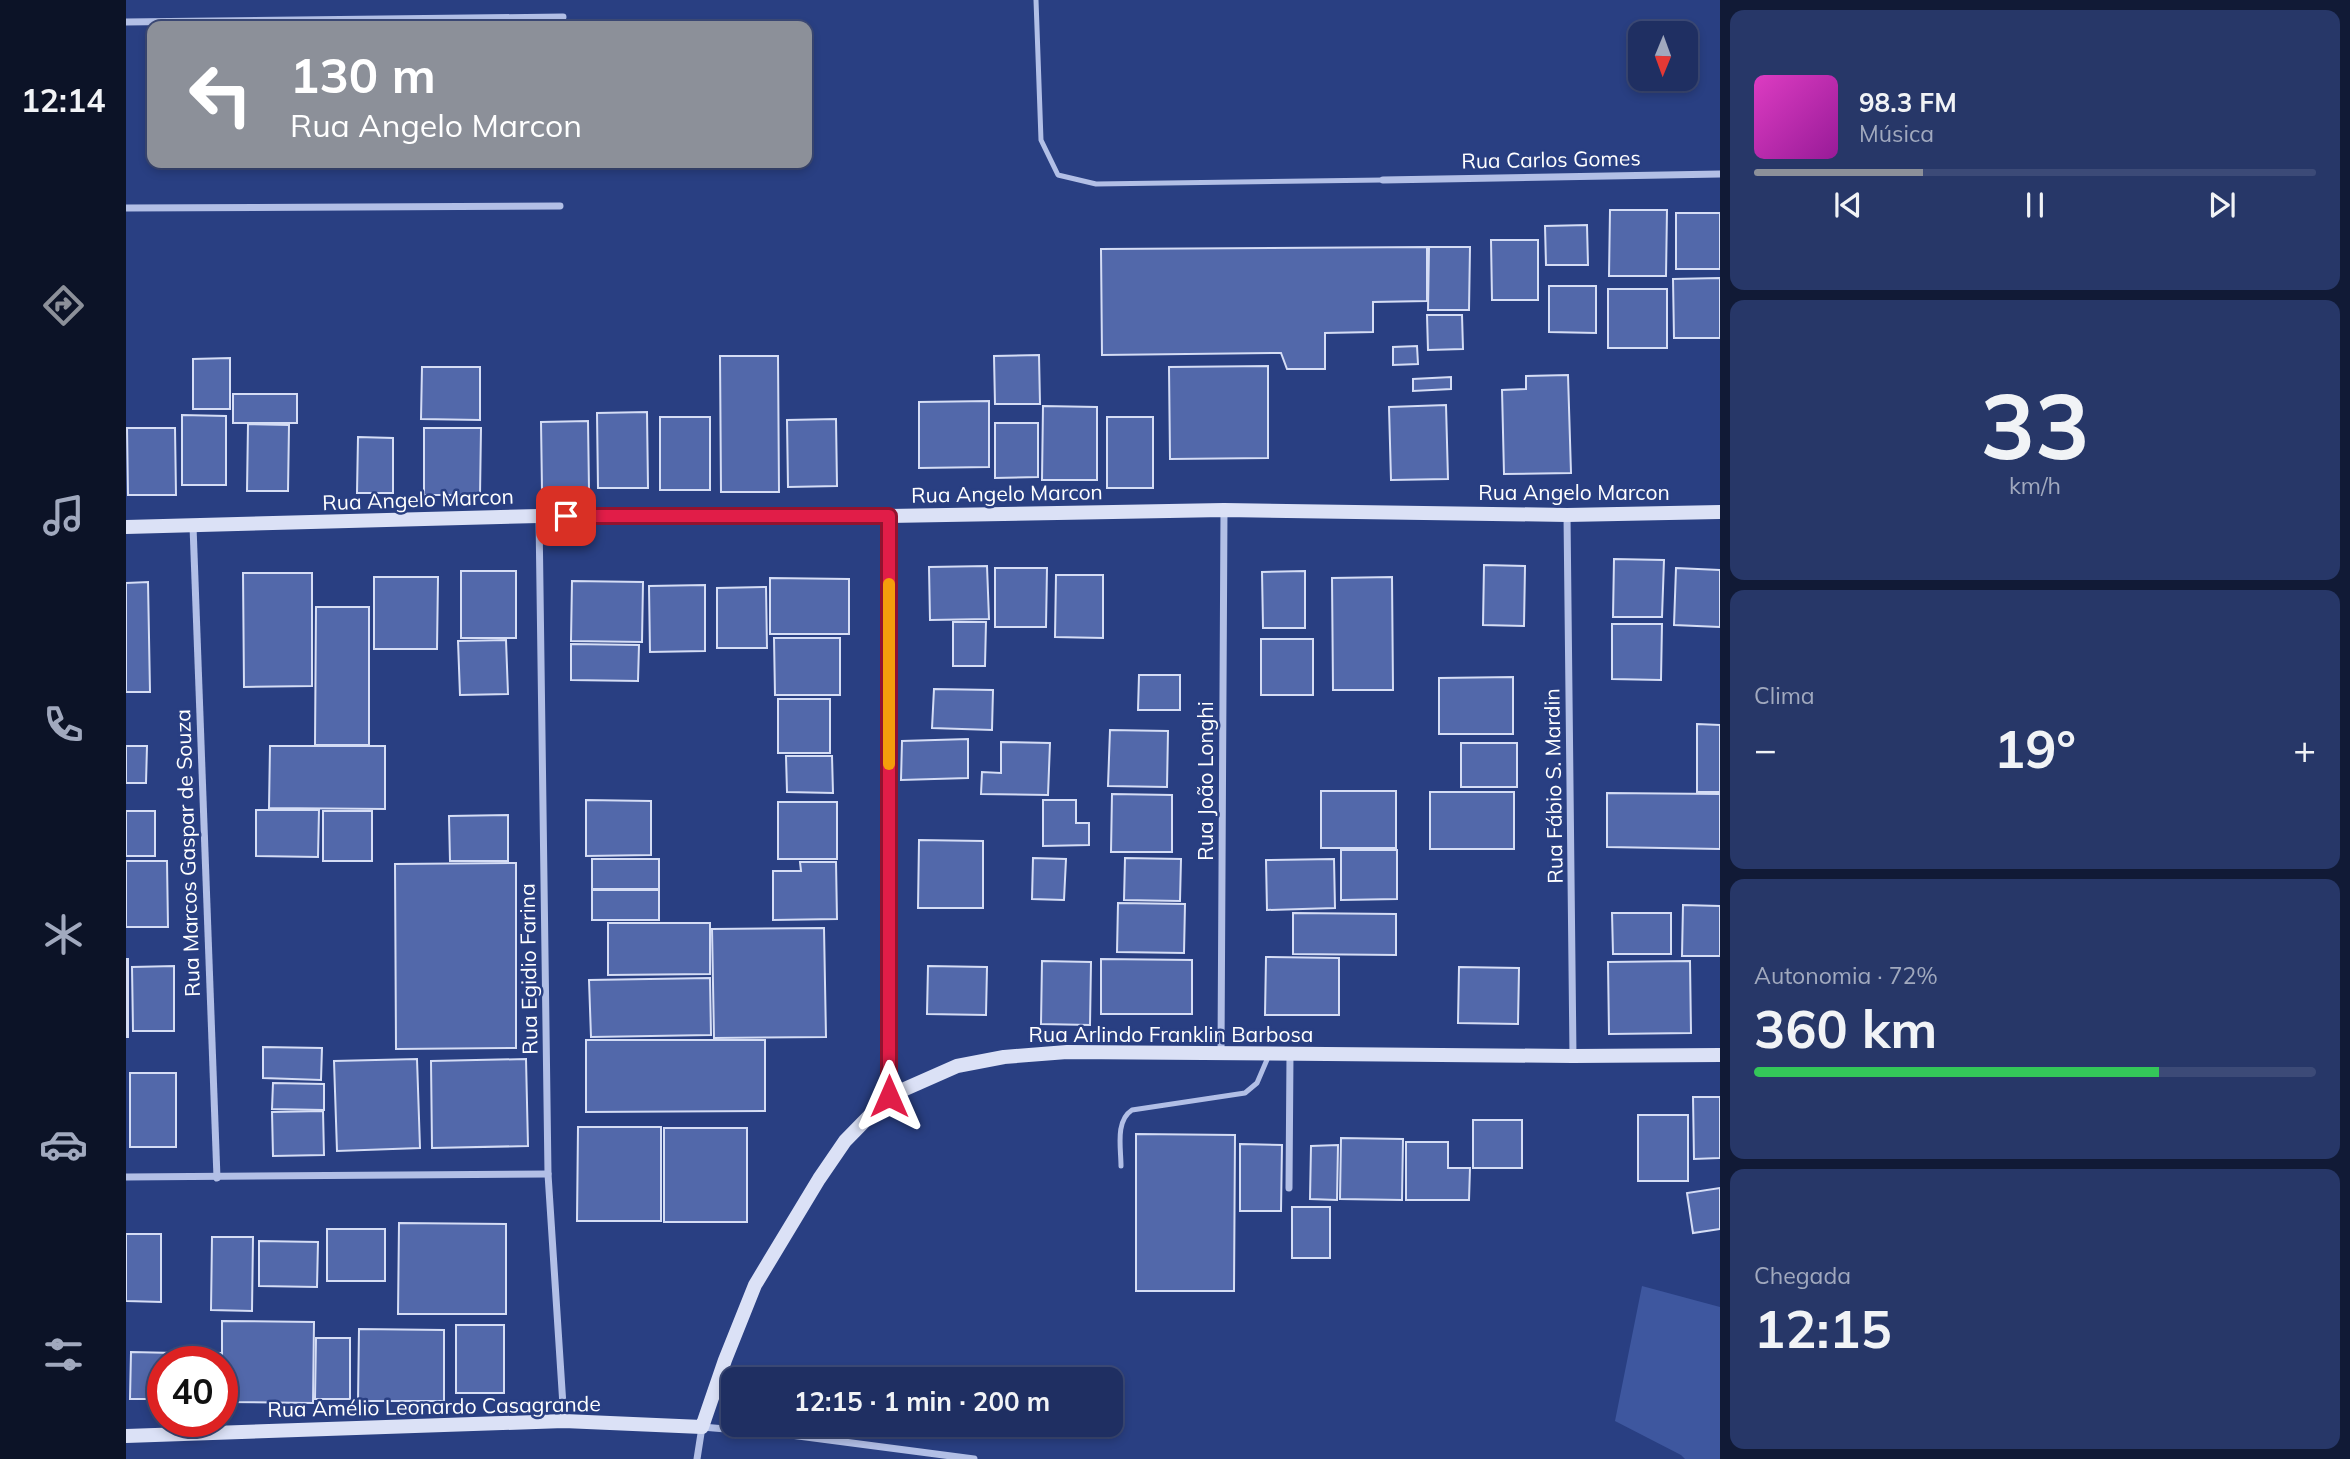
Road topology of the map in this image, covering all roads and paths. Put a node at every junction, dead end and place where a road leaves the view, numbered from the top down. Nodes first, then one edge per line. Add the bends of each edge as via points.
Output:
1 (1036, 0) edge
2 (563, 17) dead end
3 (213, 21) edge
4 (126, 22) edge
5 (147, 22) edge
6 (1720, 174) edge
7 (1383, 180) joint
8 (560, 206) dead end
9 (126, 208) edge
10 (1224, 510) junction
11 (1720, 512) edge
12 (1567, 515) junction
13 (539, 516) junction
14 (889, 516) junction
15 (193, 526) junction
16 (126, 527) edge
17 (1221, 1052) junction
18 (1269, 1053) junction
19 (1290, 1054) junction
20 (1720, 1055) edge
21 (1573, 1056) junction
22 (889, 1096) junction
23 (1121, 1166) dead end
24 (548, 1174) junction
25 (126, 1177) edge
26 (217, 1178) junction
27 (1289, 1188) dead end
28 (564, 1421) junction
29 (702, 1427) junction
30 (126, 1436) edge
31 (697, 1459) edge
32 (974, 1459) edge

1 - 7 lane via 1041,140 1058,174 1096,184
2 - 3 street
4 - 5 street
6 - 7 street, Rua Carlos Gomes
8 - 9 street
10 - 12 street, Rua Angelo Marcon
10 - 14 street, Rua Angelo Marcon
10 - 17 street, Rua João Longhi
11 - 12 street, Rua Angelo Marcon
12 - 21 street, Rua Fábio S. Mardin
13 - 14 street, Rua Angelo Marcon
13 - 15 street, Rua Angelo Marcon
13 - 24 street, Rua Egidio Farina
14 - 22 street
15 - 16 street, Rua Angelo Marcon
15 - 26 street, Rua Marcos Gaspar de Souza
17 - 18 street, Rua Arlindo Franklin Barbosa
17 - 22 street, Rua Arlindo Franklin Barbosa via 1067,1052 1004,1057 957,1066
18 - 19 street, Rua Arlindo Franklin Barbosa
18 - 23 lane via 1257,1083 1245,1093 1124,1115
19 - 21 street, Rua Arlindo Franklin Barbosa
19 - 27 street
20 - 21 street, Rua Arlindo Franklin Barbosa
22 - 29 street, Rua Arlindo Franklin Barbosa via 845,1141 755,1285
24 - 26 street
24 - 28 street, Rua Egidio Farina
25 - 26 street
28 - 29 street, Rua Amélio Leonardo Casagrande
28 - 30 street, Rua Amélio Leonardo Casagrande
29 - 31 street
29 - 32 street

